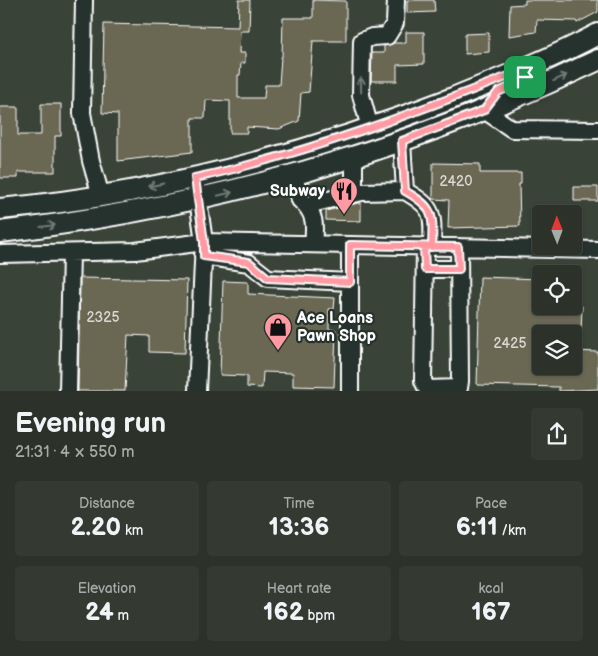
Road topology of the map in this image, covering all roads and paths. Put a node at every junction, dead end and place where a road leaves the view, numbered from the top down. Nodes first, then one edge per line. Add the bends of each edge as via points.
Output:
1 (84, 0) edge
2 (396, 0) edge
3 (598, 34) edge
4 (598, 60) edge
5 (529, 68) junction
6 (432, 106) junction
7 (484, 110) junction
8 (370, 128) junction
9 (598, 130) edge
10 (402, 141) junction
11 (374, 152) junction
12 (354, 158) junction
13 (294, 176) junction
14 (195, 178) junction
15 (405, 191) junction
16 (354, 193) junction
17 (101, 196) junction
18 (198, 200) junction
19 (307, 205) junction
20 (0, 209) edge
21 (0, 232) edge
22 (313, 244) junction
23 (350, 245) junction
24 (428, 247) junction
25 (458, 247) junction
26 (204, 249) junction
27 (598, 250) edge
28 (71, 253) junction
29 (0, 254) edge
30 (425, 269) junction
31 (459, 269) junction
32 (350, 282) junction
33 (68, 391) edge
34 (197, 391) edge
35 (350, 391) edge

1 - 17 street via 82,113
8 -> 2 street via 361,95 362,41 387,36 395,23
3 - 5 main road
7 -> 4 main road
5 - 6 main road
5 - 7 main road via 521,82 498,92
6 - 8 main road
6 - 11 main road via 429,122 398,133
7 - 9 street via 512,129
7 - 10 main road
8 - 14 main road via 280,157
10 - 11 main road
10 - 15 street
11 - 12 main road
12 - 13 main road
12 - 16 street
18 -> 13 main road
13 - 19 street via 300,200
14 -> 17 main road
14 - 18 street
15 - 16 street
15 - 24 street via 424,202 433,217
16 - 19 street
17 - 20 main road
21 -> 18 main road
18 - 26 street
19 - 22 street via 315,221
22 - 23 street
22 - 26 street
23 - 24 street
23 - 32 street
24 - 25 street
24 - 30 street
25 - 27 street
25 - 31 street
26 - 28 street
26 - 32 street via 249,262 268,278
26 - 34 street
28 - 29 street
28 - 33 street
30 - 31 street
30 - 31 street via 423,381 427,389 458,388 460,381
32 - 35 street

